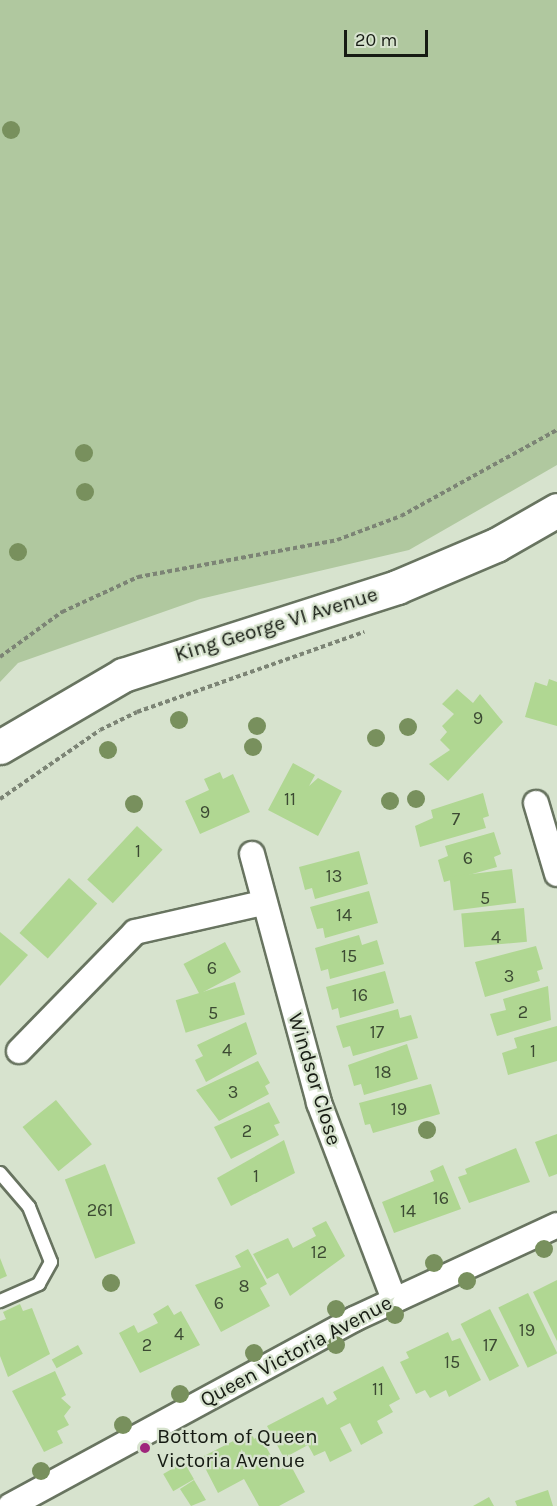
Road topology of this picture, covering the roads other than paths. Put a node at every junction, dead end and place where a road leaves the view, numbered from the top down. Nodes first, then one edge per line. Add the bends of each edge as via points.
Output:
1 (557, 510) edge
2 (0, 747) edge
3 (536, 803) dead end
4 (252, 854) dead end
5 (557, 874) edge
6 (263, 903) junction
7 (19, 1051) dead end
8 (0, 1173) edge
9 (557, 1226) edge
10 (394, 1299) junction
11 (0, 1301) edge
12 (10, 1506) edge

1 - 2 main road, King George VI Avenue via 496,544 406,584 141,668 50,714
3 - 5 street
4 - 6 street, Windsor Close
6 - 7 street via 135,932
6 - 10 street, Windsor Close via 319,1104
8 - 11 lane via 29,1207 51,1262 39,1284
9 - 10 street, Queen Victoria Avenue
10 - 12 street, Queen Victoria Avenue

